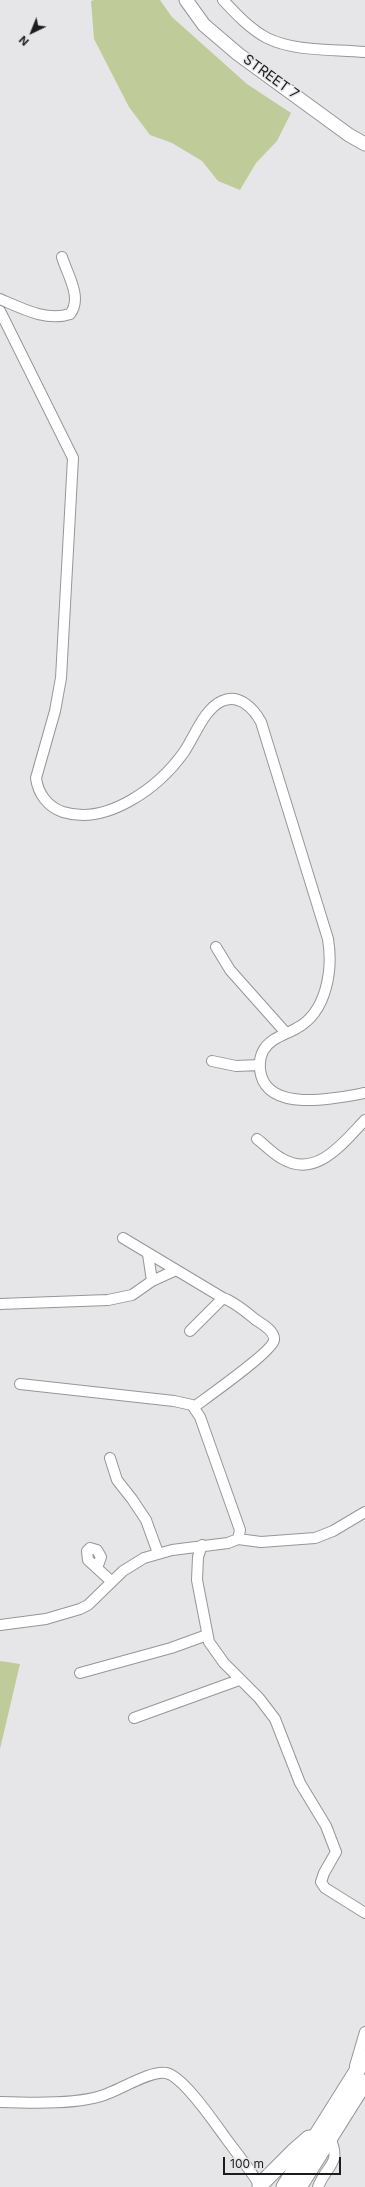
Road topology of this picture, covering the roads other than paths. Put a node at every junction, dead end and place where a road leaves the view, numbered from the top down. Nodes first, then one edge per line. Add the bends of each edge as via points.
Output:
1 (186, 0) edge
2 (223, 0) edge
3 (365, 52) edge
4 (365, 144) edge
5 (62, 257) dead end
6 (0, 299) edge
7 (0, 311) edge
8 (216, 948) dead end
9 (286, 1033) junction
10 (212, 1061) dead end
11 (260, 1065) junction
12 (365, 1093) edge
13 (365, 1120) edge
14 (257, 1139) dead end
15 (123, 1238) dead end
16 (148, 1254) junction
17 (174, 1271) junction
18 (152, 1281) junction
19 (223, 1298) junction
20 (0, 1304) edge
21 (190, 1330) dead end
22 (20, 1384) dead end
23 (194, 1407) junction
24 (110, 1458) dead end
25 (365, 1512) edge
26 (238, 1539) junction
27 (202, 1545) junction
28 (158, 1553) junction
29 (97, 1568) dead end
30 (111, 1581) junction
31 (0, 1625) edge
32 (207, 1635) junction
33 (80, 1673) dead end
34 (239, 1680) junction
35 (134, 1718) dead end
36 (365, 1913) edge
37 (365, 2032) edge
38 (365, 2058) edge
39 (358, 2080) edge
40 (0, 2102) edge
41 (325, 2134) junction
42 (259, 2186) edge
43 (284, 2187) edge
44 (299, 2187) edge
45 (318, 2187) edge

1 - 4 main road, STREET 7 via 204,25 238,54
2 - 3 street via 241,19 268,38 311,48
5 - 6 street via 76,300 75,308 70,314 40,314
7 - 9 street via 73,458 61,678 55,711 36,778 38,788 52,807 73,815 102,812 113,808 141,793 165,775 185,751 211,710 218,704 229,699 237,700 253,709 261,722 328,939 330,953 330,974 317,1007 305,1024
8 - 9 street via 230,970
9 - 11 street via 267,1045 262,1052
10 - 11 street via 236,1066
11 - 12 street via 262,1081 272,1092 292,1100
13 - 14 street via 324,1160 308,1164 295,1164 282,1159
15 - 16 street
16 - 17 street
16 - 18 street
17 - 18 street
17 - 19 street
18 - 20 street via 132,1295 108,1300
19 - 21 street
19 - 23 street via 272,1332 274,1341 260,1357
22 - 23 street via 141,1397
23 - 26 street via 200,1417 240,1530
24 - 28 street via 117,1480 146,1520
25 - 26 street via 333,1531 315,1538 261,1542
26 - 27 street via 228,1543
27 - 28 street
27 - 32 street via 198,1557 197,1580
28 - 30 street via 132,1564
29 - 30 street
30 - 31 street via 92,1601 80,1609 46,1619
32 - 33 street via 172,1648
32 - 34 street via 215,1652
34 - 35 street
34 - 36 street via 259,1698 275,1719 300,1783 322,1817 333,1841 336,1852 321,1882 325,1888
37 - 39 street
38 - 39 highway
39 - 41 highway
40 - 42 street via 29,2104 103,2096 153,2074 166,2073 185,2086
41 - 42 highway via 293,2152
41 - 43 highway
41 - 44 highway
41 - 45 street via 335,2149 335,2162 322,2177

